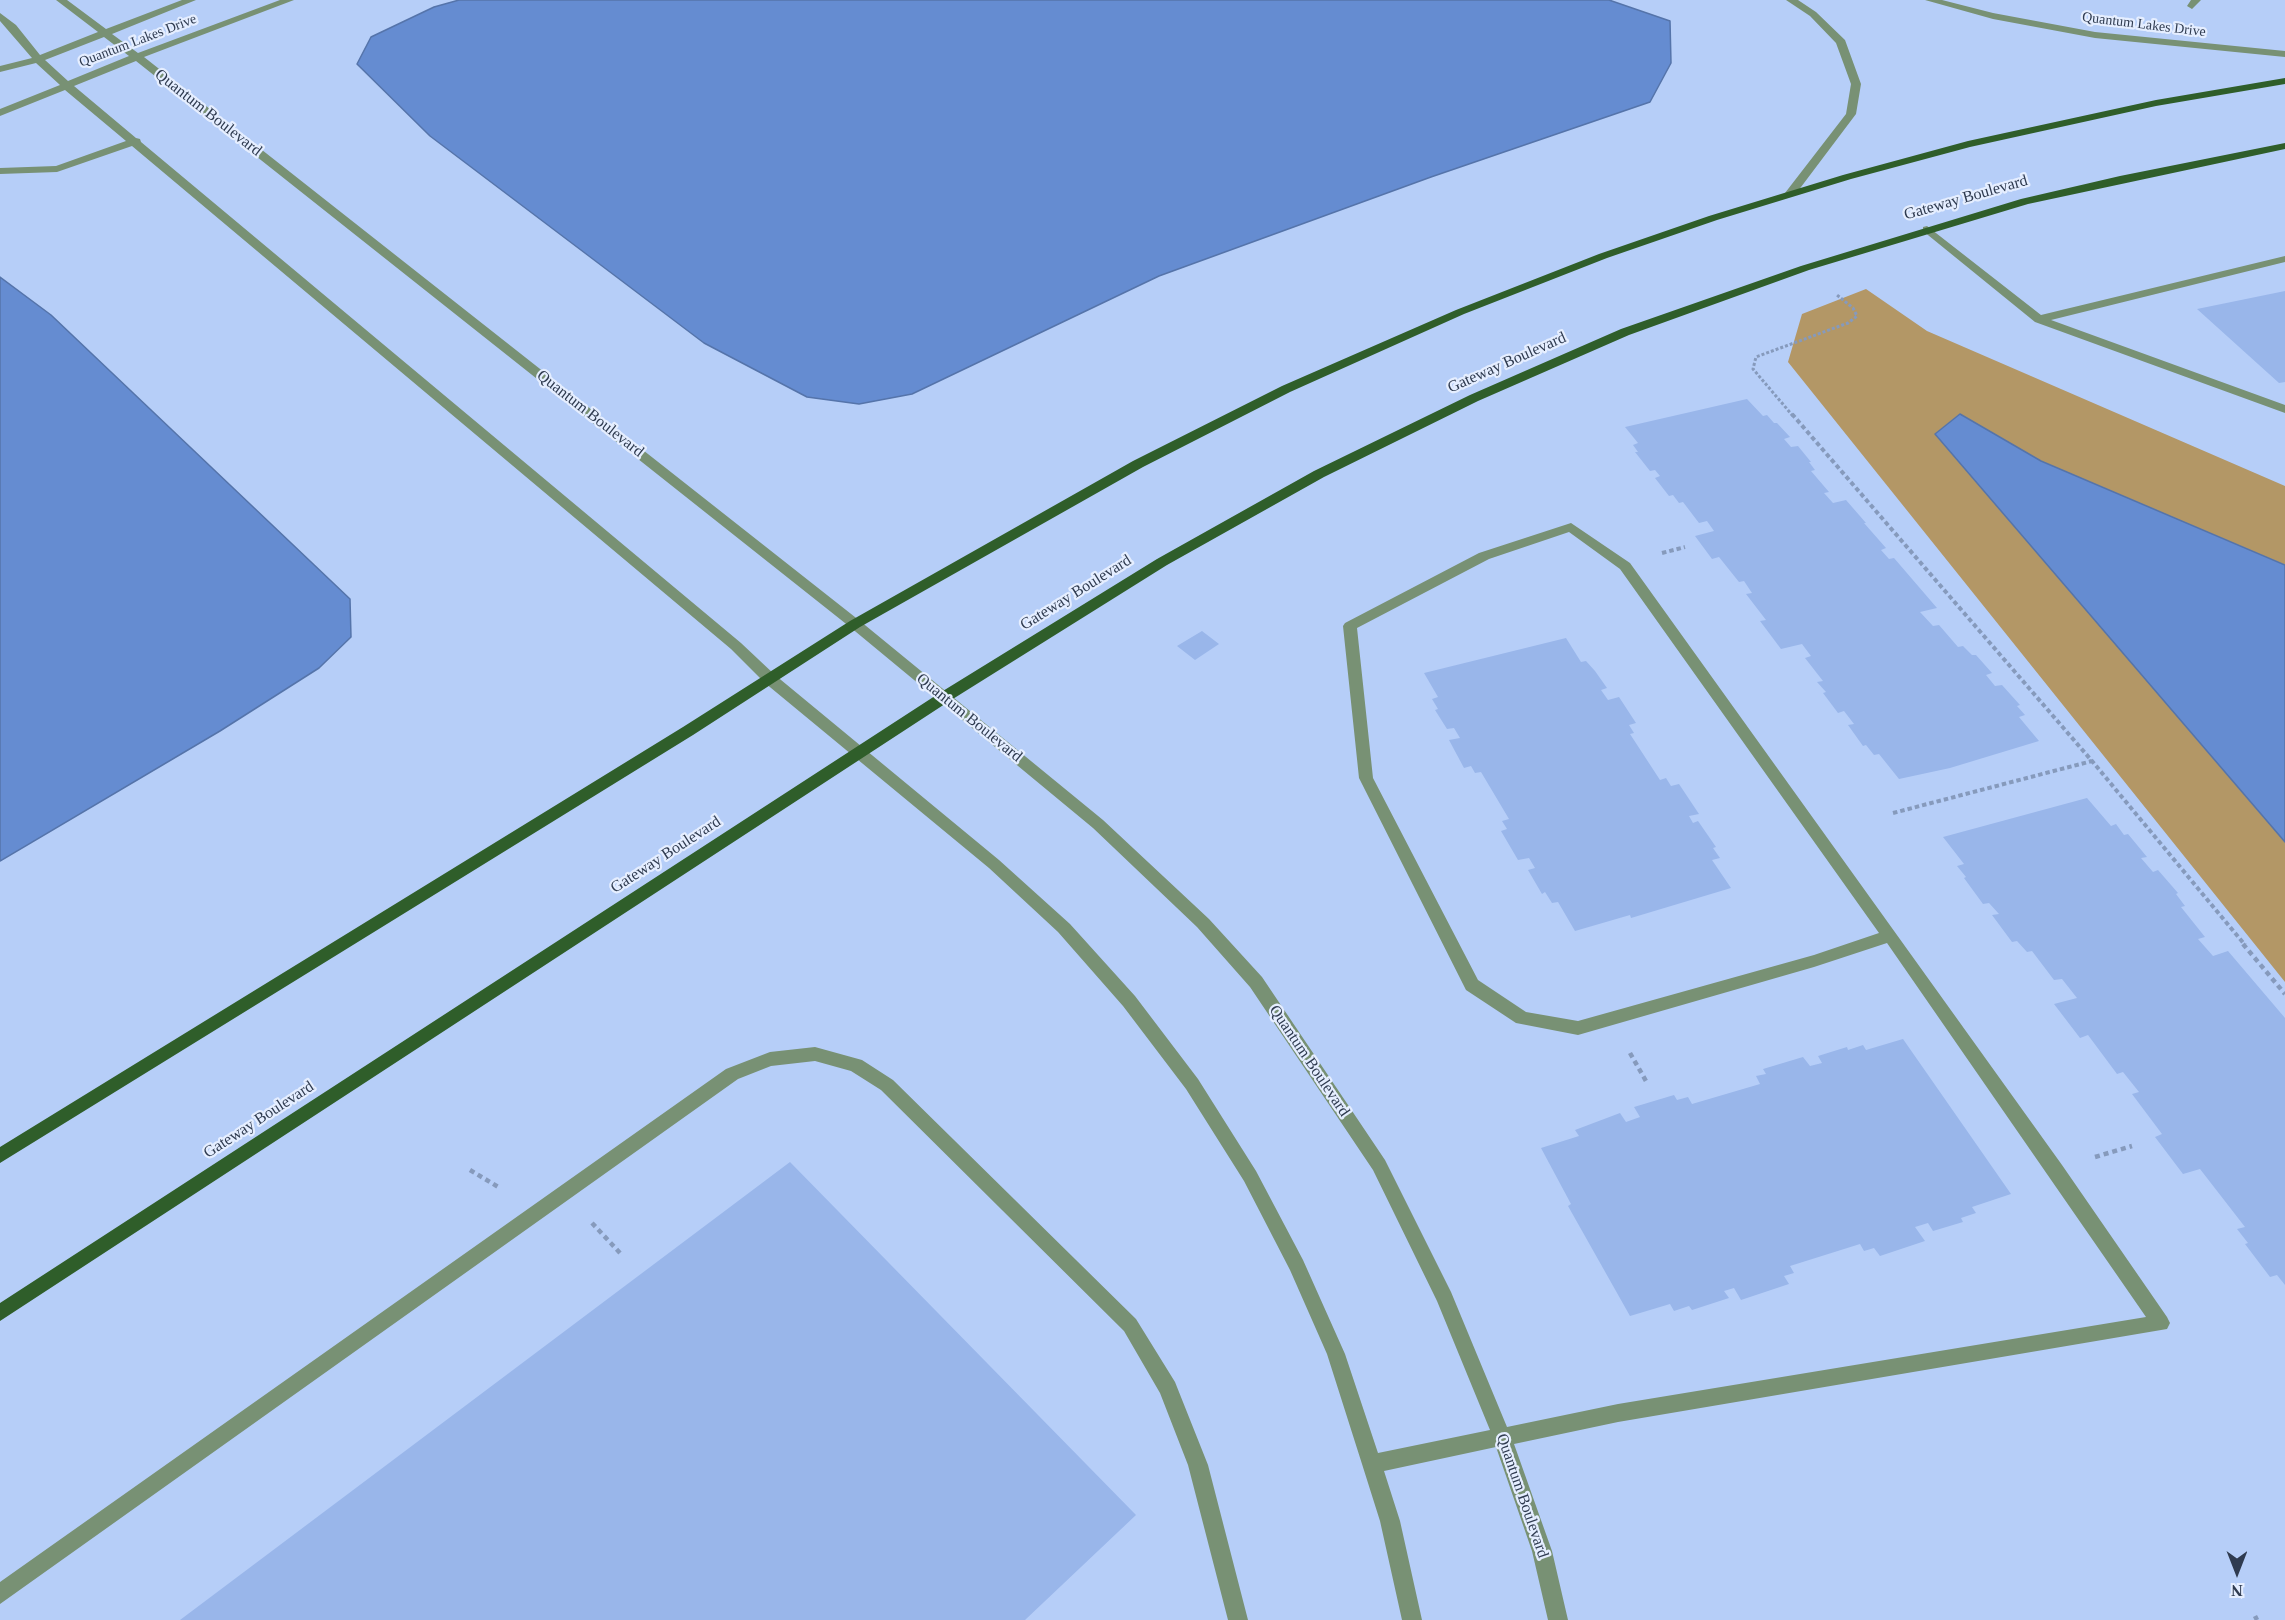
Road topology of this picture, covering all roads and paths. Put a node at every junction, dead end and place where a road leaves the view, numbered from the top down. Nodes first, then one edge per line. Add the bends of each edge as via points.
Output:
1 (61, 0) edge
2 (191, 0) edge
3 (289, 0) edge
4 (1791, 0) edge
5 (1930, 0) edge
6 (0, 15) edge
7 (106, 33) junction
8 (2285, 54) edge
9 (136, 57) junction
10 (38, 59) junction
11 (0, 69) edge
12 (2285, 81) edge
13 (68, 86) junction
14 (0, 113) edge
15 (136, 141) junction
16 (2285, 146) edge
17 (0, 171) edge
18 (1791, 194) junction
19 (1927, 229) junction
20 (2285, 259) edge
21 (1836, 294) dead end
22 (2039, 319) junction
23 (2285, 408) edge
24 (1685, 547) dead end
25 (1658, 554) dead end
26 (855, 624) junction
27 (770, 679) junction
28 (943, 698) junction
29 (861, 752) junction
30 (2092, 761) junction
31 (1893, 813) dead end
32 (1890, 936) junction
33 (2285, 994) edge
34 (1624, 1043) dead end
35 (1646, 1081) dead end
36 (2132, 1146) dead end
37 (0, 1156) edge
38 (2093, 1157) dead end
39 (0, 1313) edge
40 (1502, 1437) junction
41 (1372, 1464) junction
42 (0, 1594) edge
43 (1238, 1620) edge
44 (1412, 1620) edge
45 (1558, 1620) edge

1 - 7 street, Quantum Lakes Drive
2 - 7 street, Quantum Lakes Drive
3 - 9 street, Quantum Lakes Drive
4 - 18 street via 1813,14 1841,42 1856,84 1851,114
5 - 8 street, Quantum Lakes Drive via 2095,35
6 - 10 street
7 - 9 street, Quantum Boulevard
7 - 10 street, Quantum Lakes Drive
9 - 13 street, Quantum Lakes Drive
9 - 26 street, Quantum Boulevard
10 - 11 street, Quantum Lakes Drive
10 - 13 street
12 - 18 main road via 2032,129
13 - 14 street, Quantum Lakes Drive
13 - 15 street
15 - 17 street via 57,169
15 - 27 street
16 - 19 main road, Gateway Boulevard via 2120,179
18 - 26 main road via 1603,256 1460,312 1318,375 1138,464
19 - 22 street
19 - 28 main road, Gateway Boulevard via 1625,332 1474,398 1319,474 1162,562
20 - 22 street
21 - 30 path via 1857,316 1848,323 1756,357 1753,369
22 - 23 street
24 - 25 path
26 - 27 main road
26 - 28 street, Quantum Boulevard
27 - 29 street
27 - 37 main road
28 - 29 main road, Gateway Boulevard
28 - 40 street, Quantum Boulevard via 1098,824 1203,923 1256,982 1379,1165 1445,1298
29 - 39 main road, Gateway Boulevard
29 - 41 street via 1064,928 1129,1001 1192,1084 1250,1176 1297,1266 1336,1354
30 - 31 path
30 - 33 path
32 - 32 street via 1625,567 1571,527 1484,556 1350,626 1366,778 1472,985 1522,1018 1578,1028
32 - 40 street via 2161,1323 1618,1413
34 - 35 path
36 - 38 path
40 - 41 street
40 - 45 street, Quantum Boulevard via 1542,1551
41 - 44 street via 1390,1521
42 - 43 street via 732,1074 770,1059 815,1054 856,1065 887,1085 1130,1325 1168,1388 1198,1465

